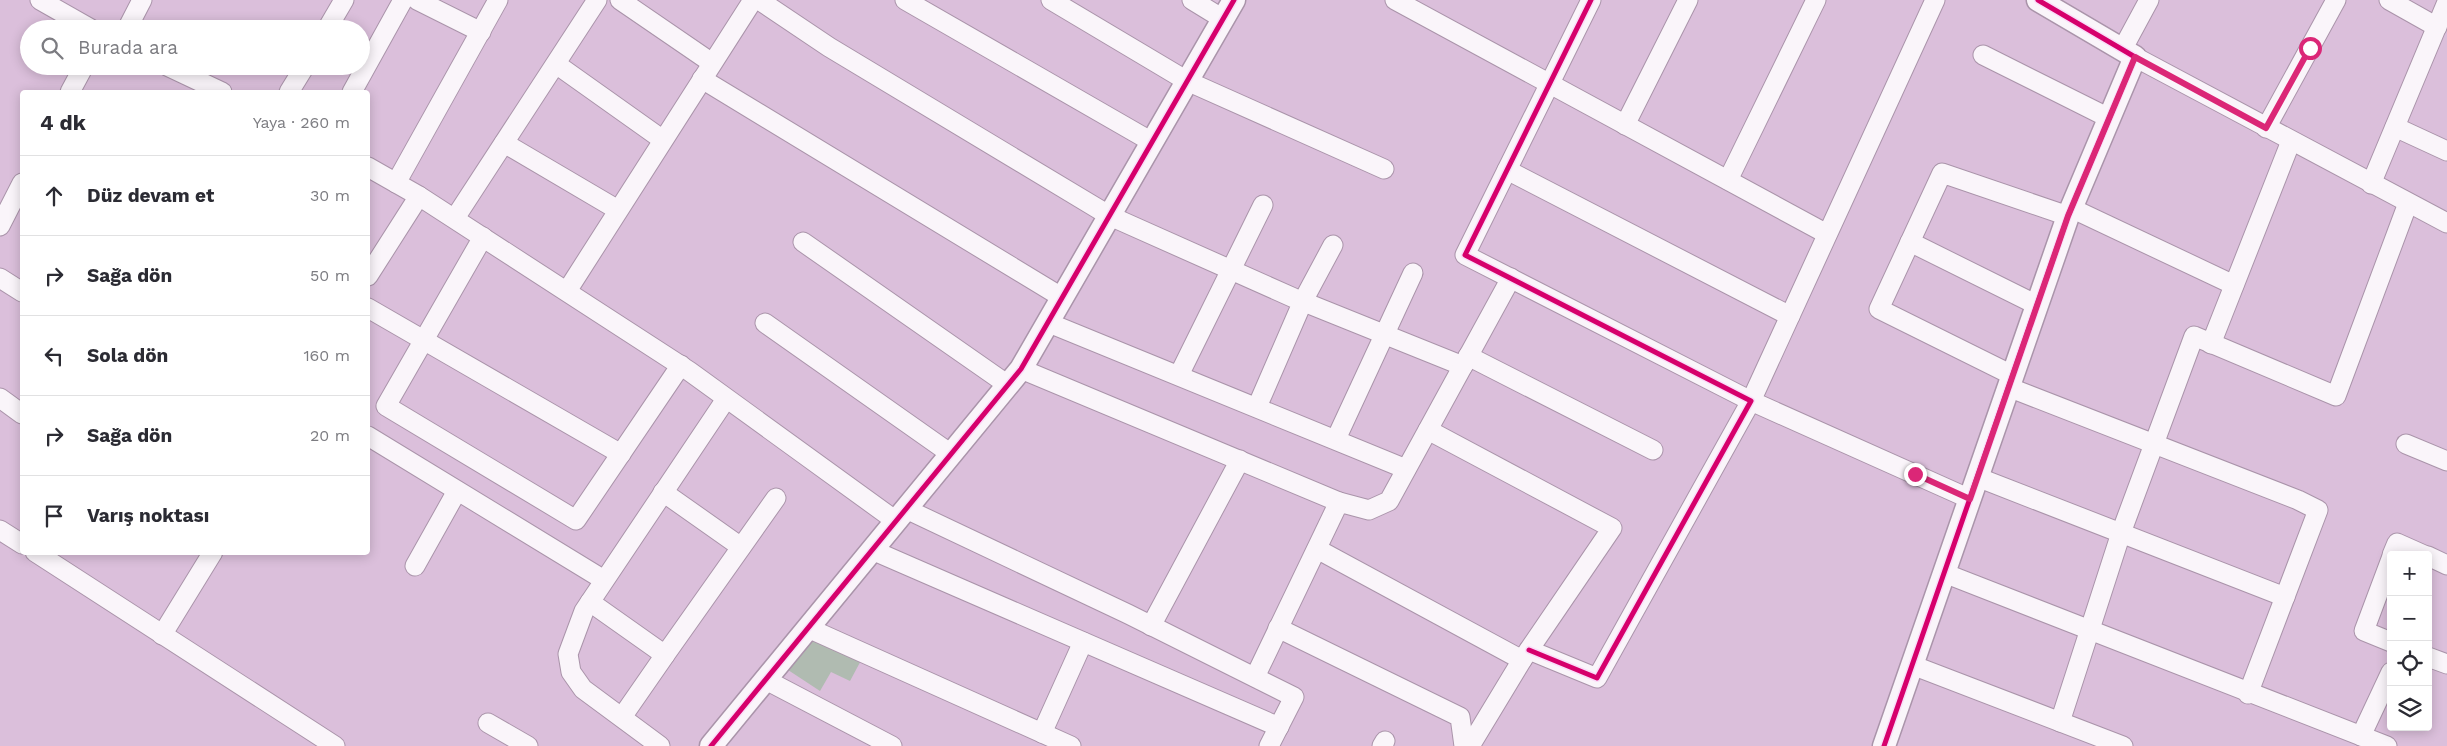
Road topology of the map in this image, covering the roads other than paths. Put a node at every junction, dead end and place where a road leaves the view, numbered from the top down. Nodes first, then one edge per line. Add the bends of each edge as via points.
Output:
1 (40, 0) edge
2 (142, 0) edge
3 (344, 0) edge
4 (403, 0) edge
5 (417, 0) edge
6 (498, 0) edge
7 (597, 0) edge
8 (620, 0) edge
9 (753, 0) edge
10 (760, 0) edge
11 (905, 0) edge
12 (1050, 0) edge
13 (1192, 0) edge
14 (1234, 0) edge
15 (1396, 0) edge
16 (1591, 0) edge
17 (1688, 0) edge
18 (1816, 0) edge
19 (1935, 0) edge
20 (2149, 0) edge
21 (2336, 0) edge
22 (2389, 0) edge
23 (2046, 2) edge
24 (2447, 2) edge
25 (1223, 19) junction
26 (75, 20) edge
27 (132, 20) edge
28 (332, 20) edge
29 (481, 32) junction
30 (2438, 39) edge
31 (2129, 53) junction
32 (1984, 55) dead end
33 (370, 60) edge
34 (712, 63) junction
35 (556, 64) junction
36 (79, 75) edge
37 (186, 75) edge
38 (299, 75) edge
39 (361, 75) edge
40 (702, 80) junction
41 (1188, 81) junction
42 (1549, 84) junction
43 (71, 90) edge
44 (218, 90) edge
45 (290, 90) edge
46 (353, 90) edge
47 (2109, 118) junction
48 (1625, 125) junction
49 (2395, 127) junction
50 (2266, 128) junction
51 (663, 140) junction
52 (2291, 141) junction
53 (1152, 142) junction
54 (504, 143) junction
55 (2447, 151) edge
56 (370, 168) edge
57 (1384, 169) dead end
58 (1507, 170) junction
59 (1728, 180) junction
60 (396, 183) junction
61 (2371, 184) junction
62 (20, 192) edge
63 (420, 196) junction
64 (2408, 202) junction
65 (1263, 205) dead end
66 (16, 209) edge
67 (618, 210) junction
68 (2069, 212) junction
69 (1110, 216) junction
70 (455, 218) junction
71 (2447, 223) edge
72 (0, 226) edge
73 (1828, 234) junction
74 (483, 237) junction
75 (803, 242) dead end
76 (1910, 242) junction
77 (1333, 244) dead end
78 (1230, 269) junction
79 (370, 273) edge
80 (1413, 273) dead end
81 (0, 278) edge
82 (1511, 278) junction
83 (2234, 285) junction
84 (20, 288) edge
85 (567, 290) junction
86 (1063, 298) junction
87 (1303, 302) junction
88 (2037, 305) junction
89 (370, 309) edge
90 (1790, 316) junction
91 (765, 323) dead end
92 (1049, 323) junction
93 (1383, 334) junction
94 (423, 340) junction
95 (2211, 344) junction
96 (1465, 361) junction
97 (681, 366) junction
98 (1179, 375) junction
99 (1015, 377) junction
100 (2010, 381) junction
101 (0, 398) edge
102 (726, 399) junction
103 (1751, 401) junction
104 (1257, 407) junction
105 (20, 413) edge
106 (1428, 430) junction
107 (370, 437) edge
108 (1336, 439) junction
109 (2155, 444) junction
110 (2406, 444) dead end
111 (1653, 450) dead end
112 (621, 454) junction
113 (951, 454) junction
114 (1240, 460) junction
115 (2447, 461) edge
116 (1406, 469) junction
117 (1977, 477) junction
118 (457, 491) junction
119 (663, 492) junction
120 (776, 498) dead end
121 (1970, 499) junction
122 (1339, 502) junction
123 (901, 515) junction
124 (0, 530) edge
125 (2122, 533) junction
126 (20, 540) edge
127 (741, 547) junction
128 (1317, 549) junction
129 (872, 550) junction
130 (2394, 551) edge
131 (2415, 551) edge
132 (40, 555) edge
133 (211, 555) edge
134 (2432, 558) edge
135 (2447, 564) edge
136 (415, 566) dead end
137 (2387, 570) edge
138 (1944, 573) junction
139 (604, 580) junction
140 (2285, 597) junction
141 (590, 602) junction
142 (1151, 626) junction
143 (808, 628) junction
144 (1278, 628) junction
145 (2090, 631) junction
146 (162, 635) junction
147 (2388, 641) edge
148 (1083, 642) junction
149 (665, 655) junction
150 (1526, 655) junction
151 (2432, 658) edge
152 (2447, 664) edge
153 (1912, 665) junction
154 (1255, 677) junction
155 (766, 680) junction
156 (2387, 680) edge
157 (2248, 694) junction
158 (622, 718) junction
159 (488, 722) dead end
160 (2060, 722) junction
161 (1279, 727) junction
162 (1042, 733) junction
163 (2360, 736) junction
164 (715, 745) edge
165 (335, 746) edge
166 (528, 746) edge
167 (660, 746) edge
168 (892, 746) edge
169 (1071, 746) edge
170 (1269, 746) edge
171 (1464, 746) edge
172 (1470, 746) edge
173 (1884, 746) edge
174 (2123, 746) edge
175 (2387, 746) edge

1 - 26 street
2 - 27 street
3 - 28 street
4 - 33 street
5 - 29 street
6 - 29 street
7 - 35 street
8 - 34 street
9 - 34 street
10 - 69 street via 846,57
11 - 53 street
12 - 41 street
13 - 25 street
14 - 25 street
15 - 42 street
16 - 42 street
17 - 48 street
18 - 59 street
19 - 73 street
20 - 31 street
21 - 50 street
22 - 30 street
23 - 31 street
24 - 30 street
25 - 41 street
29 - 60 street
30 - 49 street
31 - 47 street
31 - 50 street
32 - 47 street
34 - 40 street
35 - 51 street
35 - 54 street
36 - 43 street
37 - 44 street
38 - 45 street
39 - 46 street
40 - 51 street
40 - 86 street
41 - 53 street
41 - 57 street
42 - 48 street
42 - 58 street
47 - 68 street
48 - 59 street
49 - 55 street
49 - 61 street
50 - 52 street
51 - 67 street
52 - 61 street
52 - 83 street
53 - 69 street
54 - 67 street
54 - 70 street
56 - 60 street
58 - 82 street via 1465,255
58 - 90 street
59 - 73 street
60 - 63 street
61 - 64 street
62 - 66 street
63 - 70 street
63 - 79 street
64 - 71 street
64 - 95 street via 2336,396
65 - 78 street
66 - 72 street
67 - 85 street
68 - 76 street via 1942,173
68 - 83 street
68 - 88 street
69 - 78 street
69 - 86 street
70 - 74 street
73 - 90 street
74 - 85 street
74 - 94 street
75 - 99 street
76 - 88 street
76 - 100 street via 1879,309
77 - 87 street
78 - 87 street
78 - 98 street
80 - 93 street
81 - 84 street
82 - 96 street
82 - 103 street
83 - 95 street
85 - 97 street
86 - 92 street
87 - 93 street
87 - 104 street
88 - 100 street
89 - 94 street
90 - 103 street
91 - 113 street
92 - 98 street
92 - 99 street
93 - 96 street
93 - 108 street
94 - 112 street
94 - 112 street via 386,406 576,520
95 - 109 street via 2194,336
96 - 106 street
96 - 111 street
97 - 102 street
97 - 112 street
98 - 104 street
99 - 113 street
99 - 114 street
100 - 109 street
100 - 117 street
101 - 105 street
102 - 119 street
102 - 123 street
103 - 121 street
103 - 150 street via 1597,678
104 - 108 street
106 - 116 street
106 - 150 street via 1612,528
107 - 118 street
108 - 116 street
109 - 125 street
109 - 140 street via 2318,510
110 - 115 street
113 - 123 street
114 - 122 street
114 - 142 street
116 - 122 street via 1389,501 1369,510
117 - 121 street
117 - 125 street
118 - 136 street
118 - 139 street
119 - 127 street
119 - 139 street
120 - 127 street
121 - 138 street
122 - 128 street
123 - 129 street
123 - 142 street
124 - 126 street
125 - 140 street
125 - 145 street
127 - 149 street
128 - 144 street
128 - 150 street
129 - 143 street
129 - 148 street
130 - 131 street via 2397,543
132 - 146 street
133 - 146 street
134 - 135 street
137 - 147 street via 2364,632
138 - 145 street
138 - 153 street
139 - 141 street
140 - 157 street
141 - 149 street
141 - 158 street via 575,630 568,654 571,672 583,690
142 - 154 street
143 - 155 street
143 - 162 street
144 - 154 street
144 - 171 street via 1460,718
145 - 157 street
145 - 160 street
146 - 165 street
148 - 161 street
148 - 162 street
149 - 158 street
150 - 172 street
151 - 152 street
153 - 160 street
153 - 173 street
154 - 161 street via 1294,697
155 - 164 street
155 - 168 street
156 - 163 street
157 - 163 street
158 - 167 street
159 - 166 street
160 - 174 street
161 - 170 street
162 - 169 street
163 - 175 street

